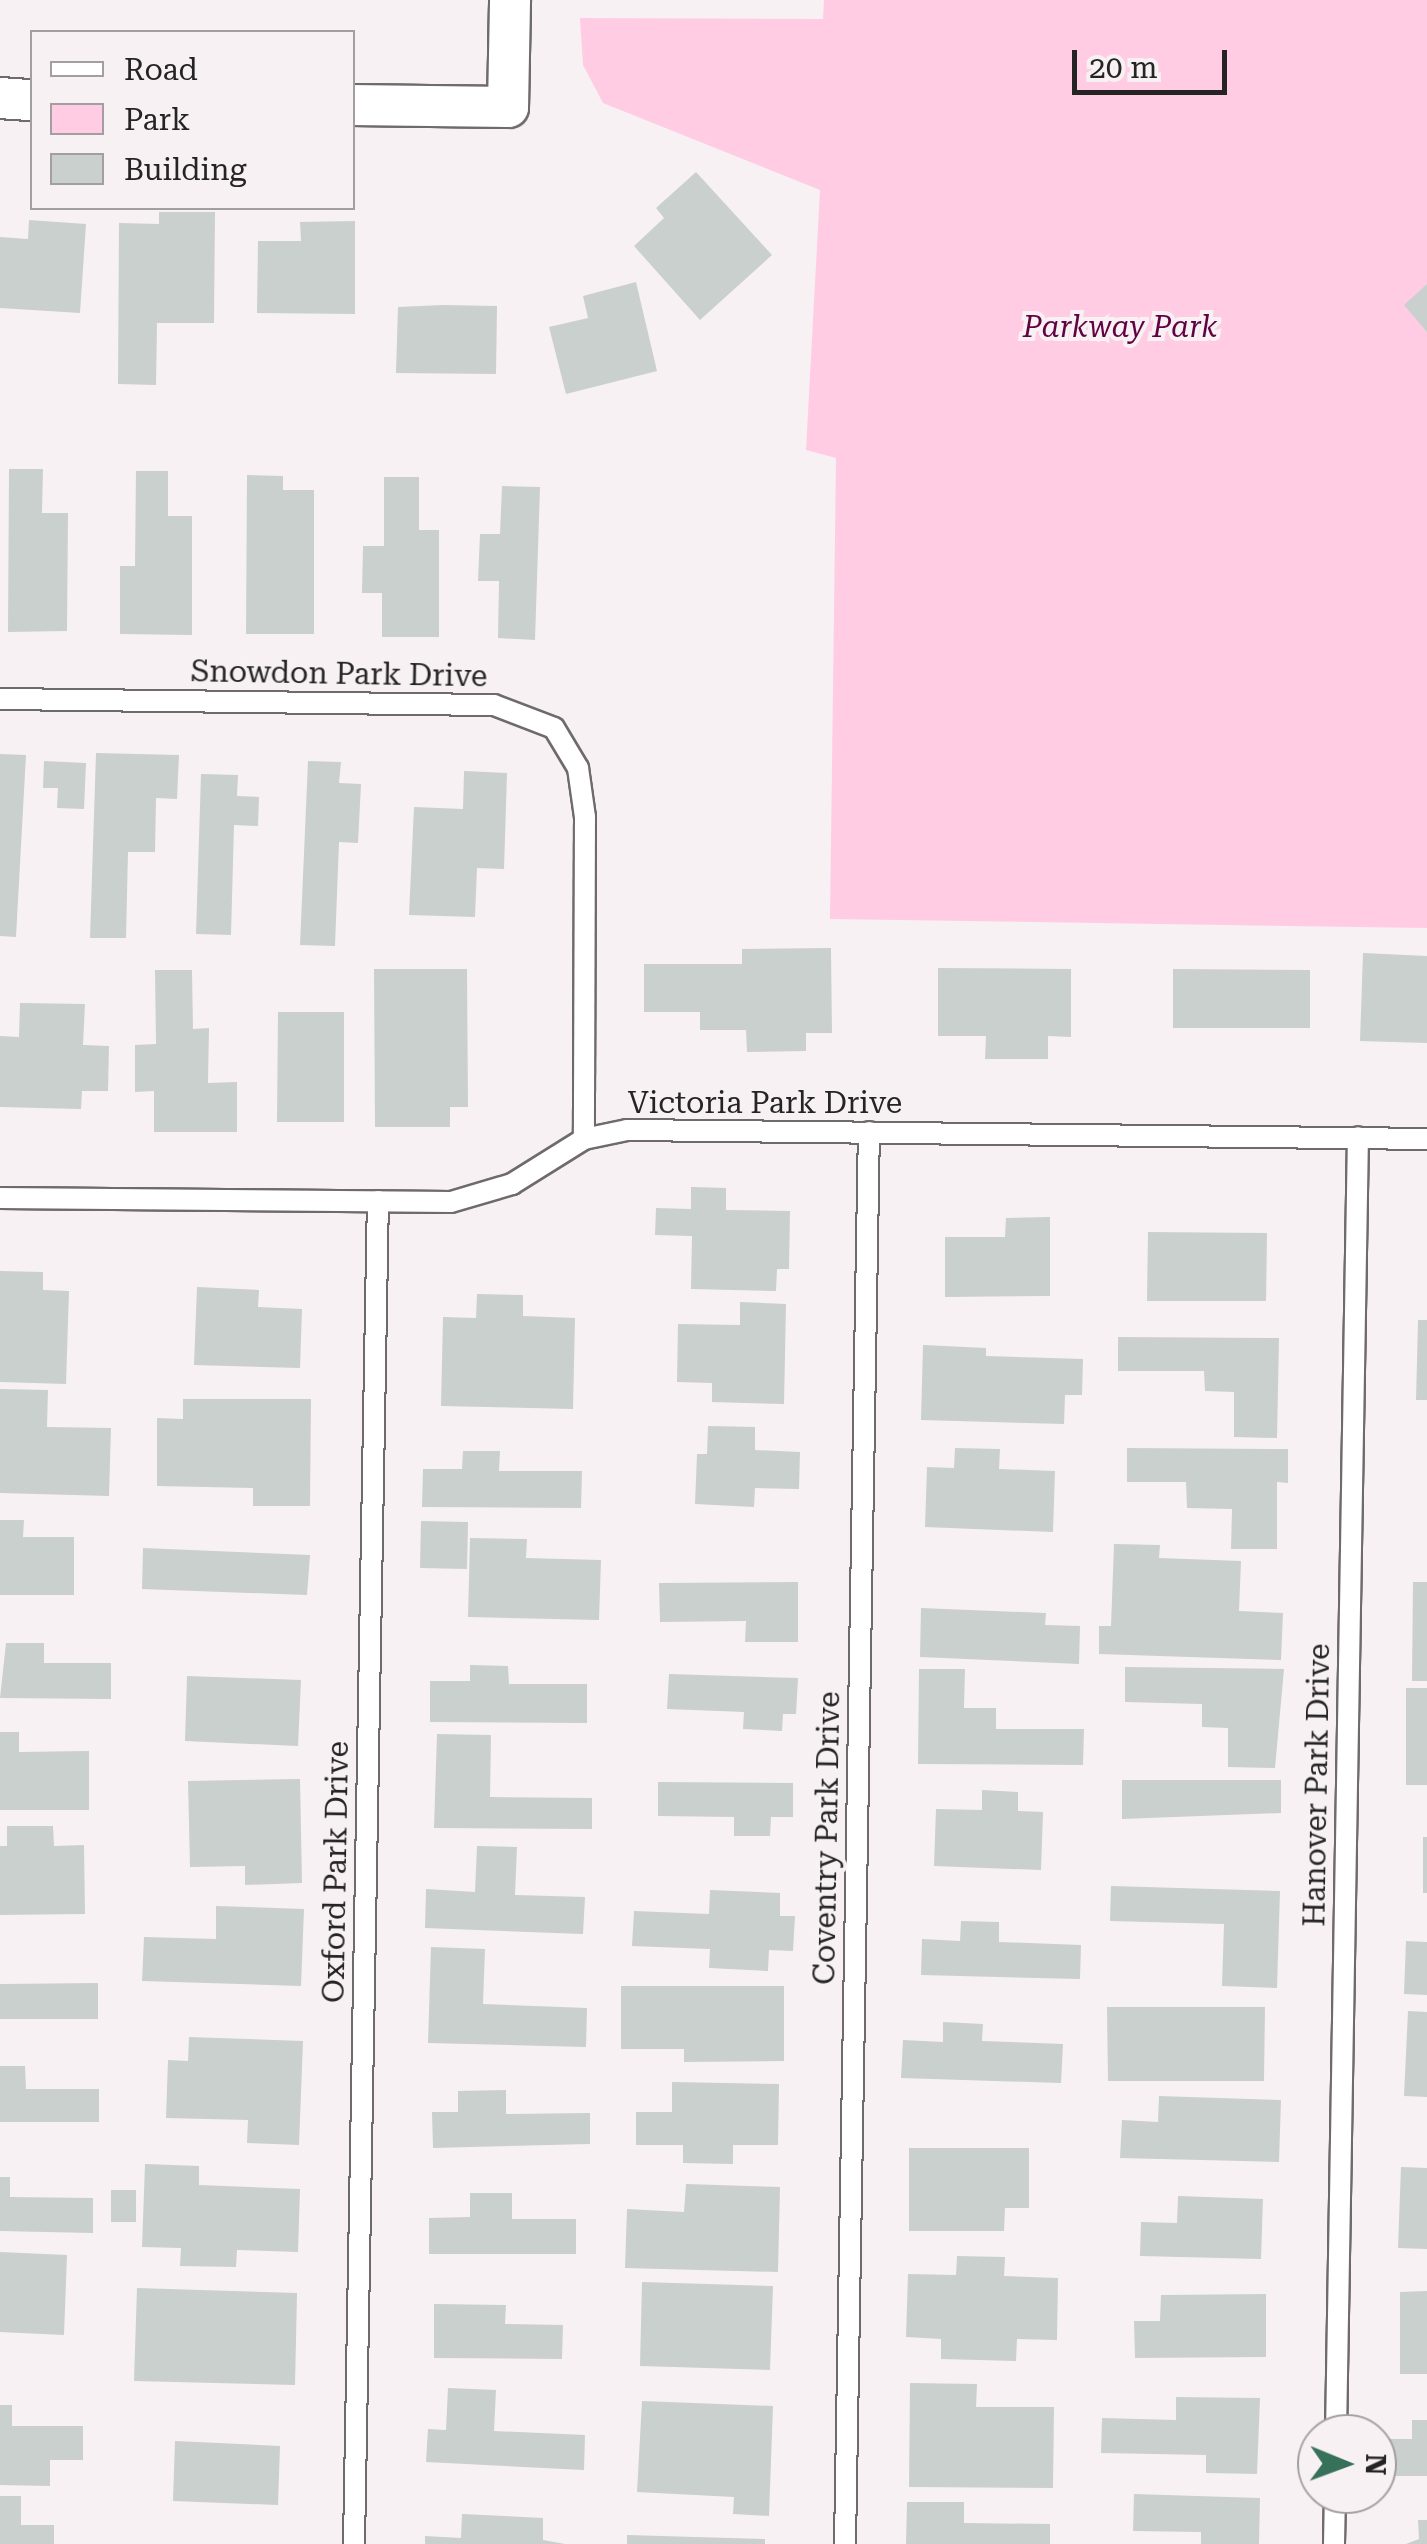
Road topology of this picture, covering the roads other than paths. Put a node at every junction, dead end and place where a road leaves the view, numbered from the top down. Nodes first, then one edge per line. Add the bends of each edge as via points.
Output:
1 (510, 0) edge
2 (0, 98) edge
3 (30, 100) edge
4 (355, 105) edge
5 (0, 699) edge
6 (868, 1132) junction
7 (1358, 1138) junction
8 (1427, 1138) edge
9 (584, 1139) junction
10 (0, 1198) edge
11 (378, 1201) junction
12 (1336, 2414) edge
13 (1334, 2514) edge
14 (354, 2544) edge
15 (845, 2544) edge
16 (1334, 2544) edge

1 - 4 street via 508,107
2 - 3 street
5 - 9 lane, Snowdon Park Drive via 494,705 554,728 578,768 585,817
6 - 7 lane, Victoria Park Drive
6 - 9 lane, Victoria Park Drive via 627,1130
6 - 15 lane, Coventry Park Drive
7 - 8 lane, Victoria Park Drive
7 - 12 lane, Hanover Park Drive
9 - 11 lane, Victoria Park Drive via 482,1197
10 - 11 lane, Victoria Park Drive
11 - 14 lane, Oxford Park Drive
13 - 16 lane

